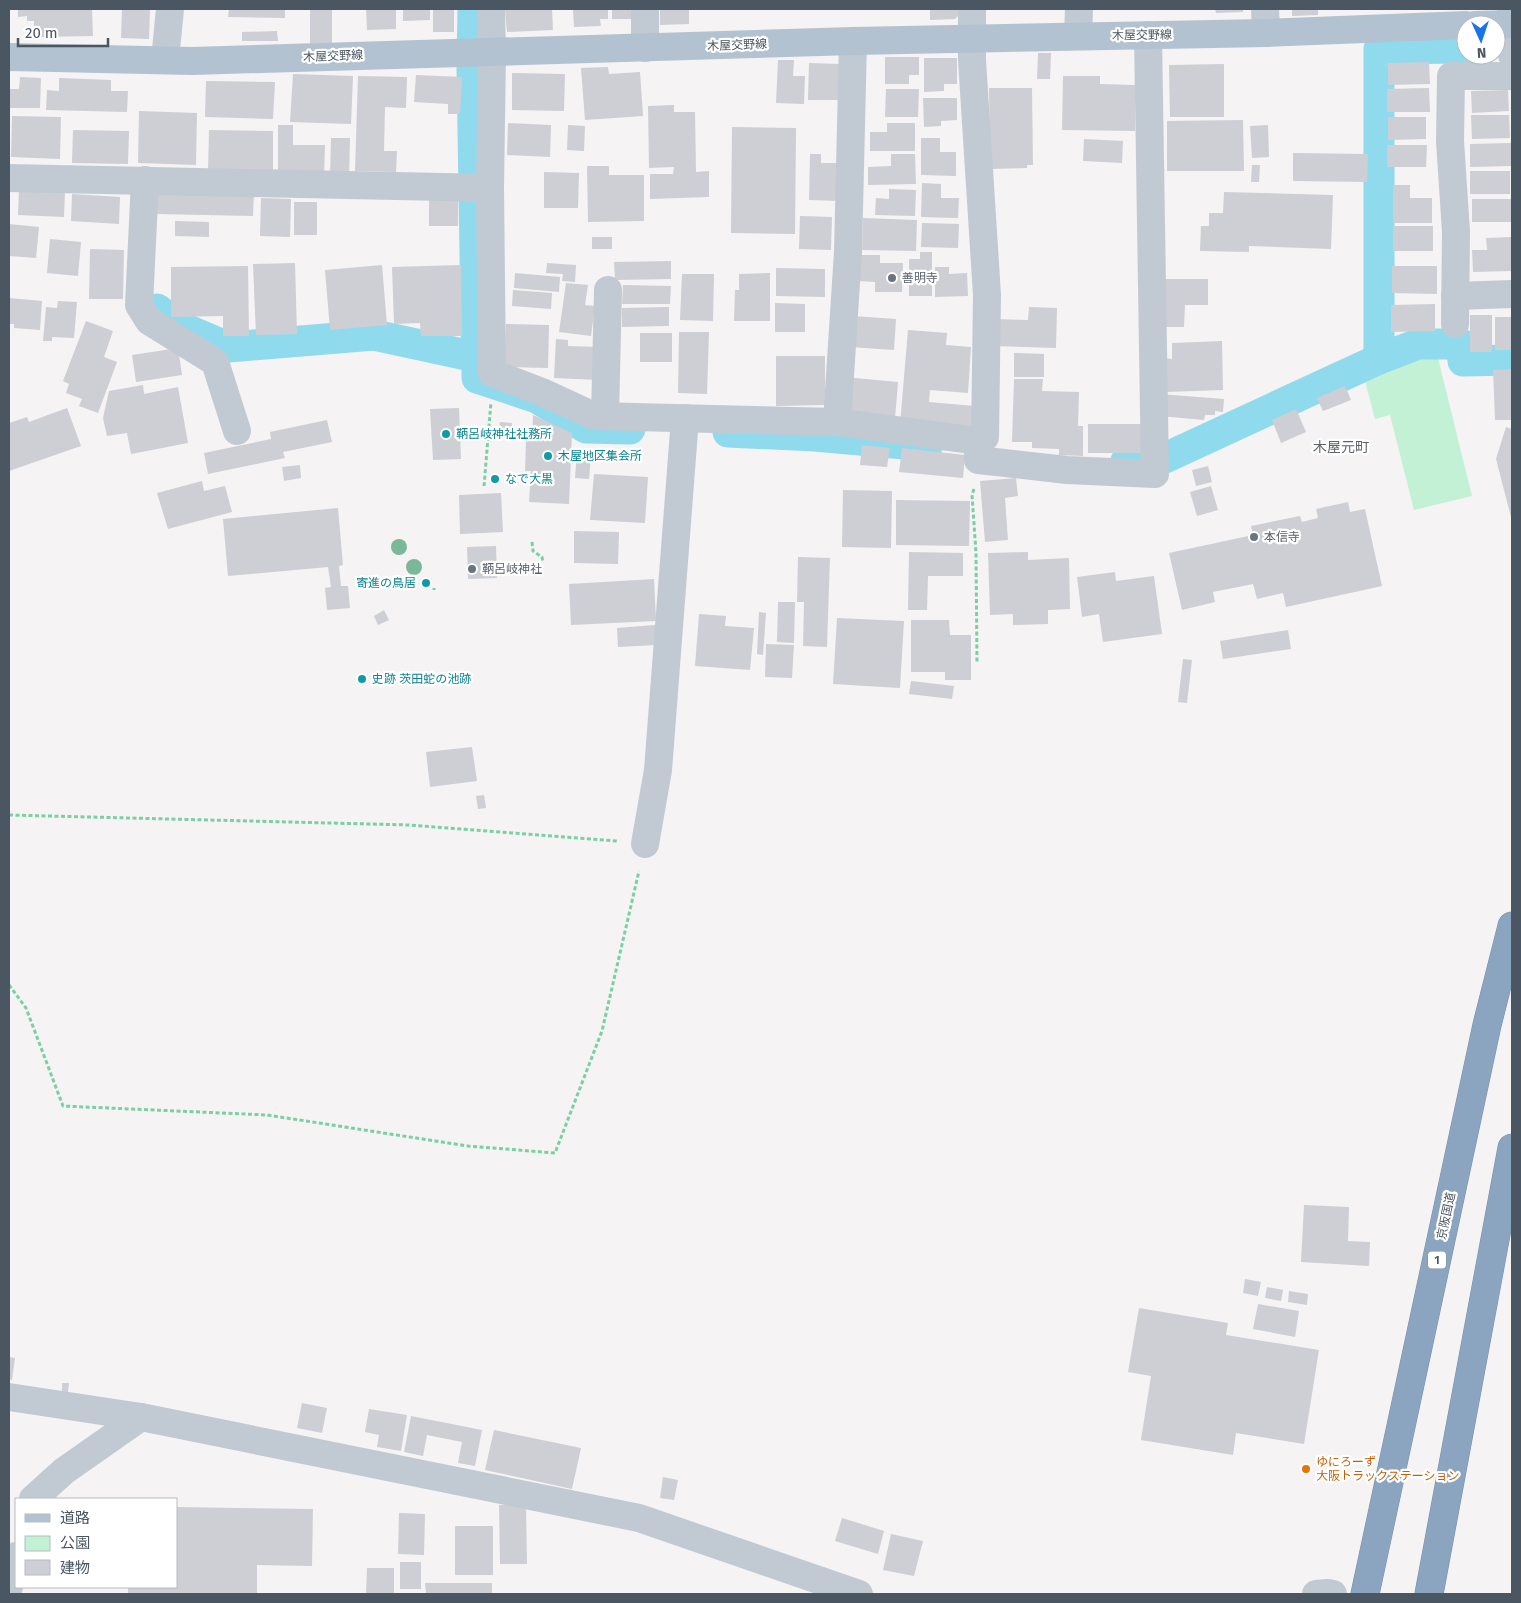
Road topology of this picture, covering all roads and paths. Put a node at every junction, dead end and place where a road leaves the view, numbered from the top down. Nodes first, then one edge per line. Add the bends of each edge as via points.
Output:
1 (170, 9) edge
2 (491, 9) edge
3 (645, 9) edge
4 (972, 9) edge
5 (1079, 9) edge
6 (1511, 19) edge
7 (1266, 21) edge
8 (1456, 25) edge
9 (1148, 35) junction
10 (1078, 36) junction
11 (972, 38) junction
12 (853, 41) junction
13 (645, 48) junction
14 (476, 52) junction
15 (1512, 55) edge
16 (9, 56) edge
17 (165, 60) junction
18 (1512, 76) edge
19 (9, 178) edge
20 (145, 180) junction
21 (490, 188) junction
22 (608, 290) dead end
23 (1512, 294) edge
24 (1455, 296) junction
25 (1455, 324) dead end
26 (491, 394) dead end
27 (605, 416) junction
28 (685, 418) junction
29 (836, 422) junction
30 (237, 431) dead end
31 (978, 452) junction
32 (484, 486) dead end
33 (532, 542) dead end
34 (543, 563) dead end
35 (977, 663) dead end
36 (9, 815) edge
37 (645, 844) junction
38 (1512, 926) edge
39 (9, 985) edge
40 (1512, 1148) edge
41 (9, 1397) edge
42 (141, 1417) junction
43 (34, 1498) edge
44 (15, 1560) edge
45 (9, 1587) edge
46 (859, 1594) edge
47 (1316, 1594) edge
48 (1333, 1594) edge
49 (1365, 1594) edge
50 (1429, 1594) edge

1 - 17 street
2 - 14 street
3 - 13 street
4 - 11 street
5 - 10 street
6 - 15 street
7 - 8 main road, 木屋交野線
7 - 9 main road, 木屋交野線
9 - 10 main road, 木屋交野線
9 - 31 street via 1155,474 1067,470
10 - 11 main road, 木屋交野線
11 - 12 main road, 木屋交野線
11 - 31 street via 987,295 985,437
12 - 13 main road, 木屋交野線
12 - 29 street via 848,252
13 - 14 main road, 木屋交野線
14 - 17 main road, 木屋交野線
14 - 21 street
16 - 17 main road, 木屋交野線
18 - 24 street via 1451,76
19 - 20 street
20 - 21 street
20 - 30 street via 139,305 149,321 216,362
21 - 27 street via 492,373 594,416
22 - 27 street
23 - 24 street
24 - 25 street
26 - 32 path
27 - 28 street
28 - 29 street
28 - 37 street via 658,770
29 - 31 street
31 - 35 path via 978,472 972,495
33 - 34 path via 533,551 542,557
36 - 37 path via 409,825
37 - 39 path via 602,1031 555,1153 468,1146 267,1115 63,1106 26,1008
38 - 49 highway, 京阪国道 / 1 via 1487,1025
40 - 50 highway
41 - 42 street
42 - 43 street via 64,1471
42 - 46 street via 639,1518
44 - 45 street
47 - 48 street

